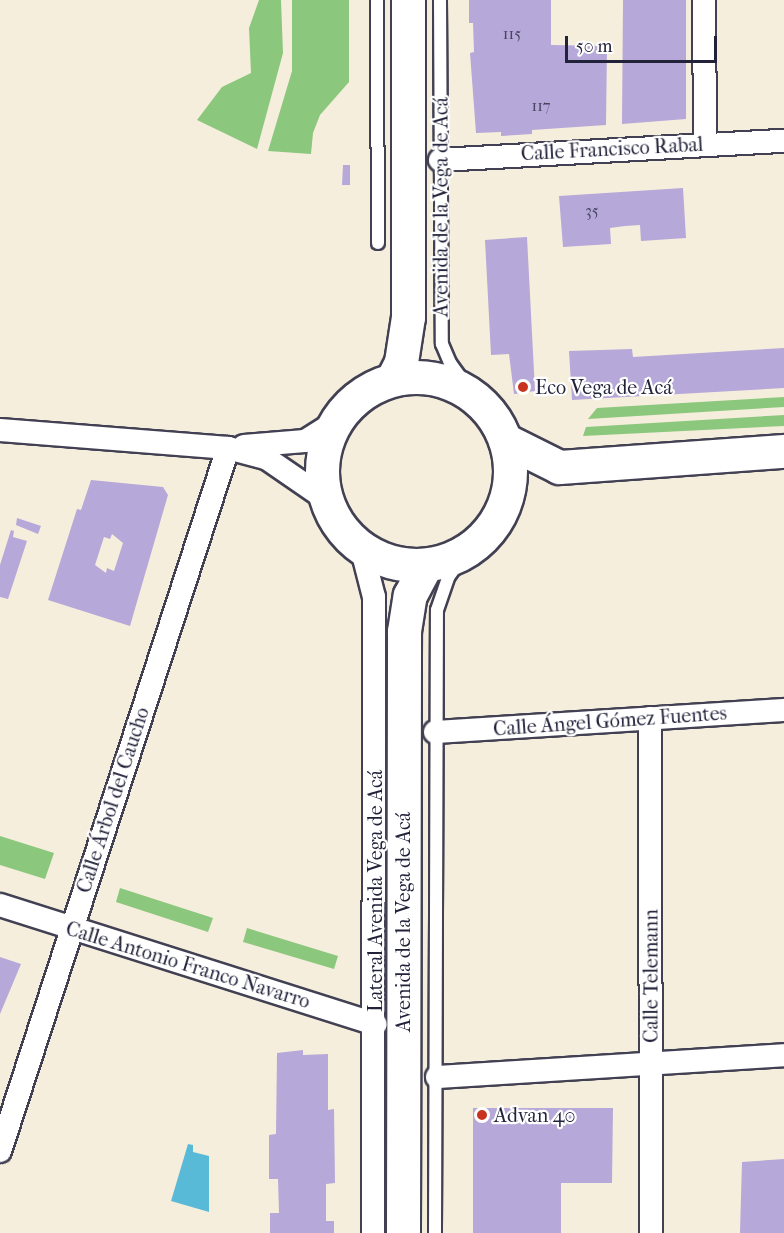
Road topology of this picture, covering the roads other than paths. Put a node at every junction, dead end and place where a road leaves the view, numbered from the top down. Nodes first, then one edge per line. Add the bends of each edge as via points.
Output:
1 (377, 0) edge
2 (408, 0) edge
3 (440, 0) edge
4 (704, 0) edge
5 (784, 141) edge
6 (705, 144) junction
7 (440, 159) junction
8 (378, 243) dead end
9 (408, 317) junction
10 (393, 378) junction
11 (439, 379) junction
12 (479, 403) junction
13 (335, 422) junction
14 (0, 430) edge
15 (505, 440) junction
16 (228, 448) junction
17 (784, 451) edge
18 (559, 467) junction
19 (327, 500) junction
20 (506, 501) junction
21 (468, 550) junction
22 (375, 557) junction
23 (426, 565) junction
24 (406, 612) junction
25 (784, 710) edge
26 (650, 718) junction
27 (435, 732) junction
28 (0, 905) edge
29 (72, 928) junction
30 (376, 1024) junction
31 (784, 1055) edge
32 (652, 1064) junction
33 (437, 1077) junction
34 (0, 1151) edge
35 (373, 1233) edge
36 (403, 1233) edge
37 (435, 1233) edge
38 (651, 1233) edge

1 - 8 lane
2 - 9 main road, Avenida de la Vega de Acá
3 - 7 lane, Avenida de la Vega de Acá
4 - 6 street
5 - 6 street, Calle Francisco Rabal
6 - 7 street, Calle Francisco Rabal
7 - 12 lane, Avenida de la Vega de Acá via 442,344 450,363
9 - 10 main road, Avenida de la Vega de Acá via 401,362
9 - 11 main road, Avenida de la Vega de Acá via 423,358
10 - 11 main road via 413,374
10 - 13 main road via 360,395
11 - 12 main road
12 - 15 main road via 499,426
13 - 16 street via 305,441
13 - 19 main road via 323,462
14 - 16 street
15 - 18 main road
15 - 20 main road via 511,459
16 - 19 street via 266,458
16 - 29 street, Calle Árbol del Caucho
17 - 18 main road
18 - 20 main road
19 - 22 main road via 337,523
20 - 21 main road via 494,527
21 - 23 main road
21 - 27 lane via 449,576 437,610
22 - 23 main road
22 - 24 main road, Avenida de la Vega de Acá via 401,589
22 - 30 street, Lateral Avenida Vega de Acá
23 - 24 main road, Avenida de la Vega de Acá
24 - 36 main road, Avenida de la Vega de Acá
25 - 26 street, Calle Ángel Gómez Fuentes
26 - 27 street, Calle Ángel Gómez Fuentes
26 - 32 street, Calle Telemann
27 - 33 lane
28 - 29 street, Calle Antonio Franco Navarro
29 - 30 street, Calle Antonio Franco Navarro
29 - 34 street, Calle Árbol del Caucho
30 - 35 street, Lateral Avenida Vega de Acá
31 - 32 street
32 - 33 street
32 - 38 street, Calle Telemann
33 - 37 lane

